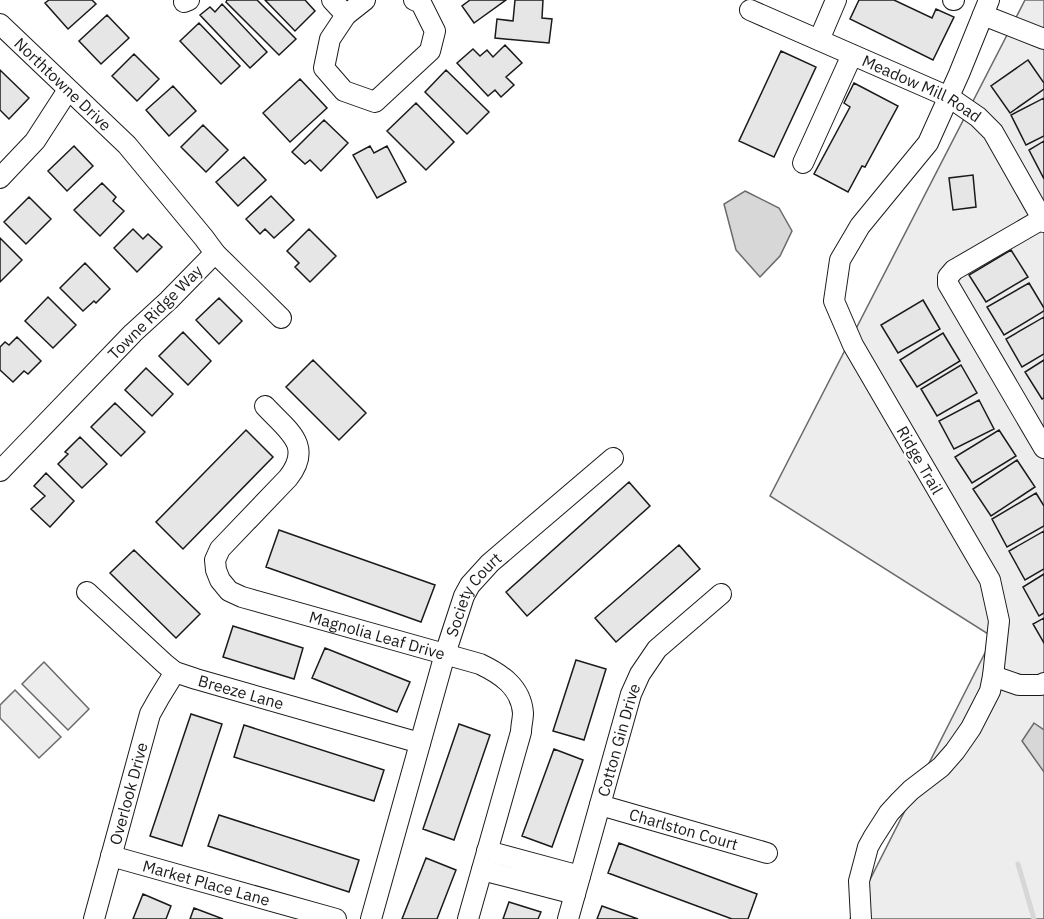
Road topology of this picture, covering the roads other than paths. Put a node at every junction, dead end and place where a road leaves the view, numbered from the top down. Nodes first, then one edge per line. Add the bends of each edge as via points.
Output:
1 (332, 0) edge
2 (365, 0) edge
3 (414, 0) edge
4 (836, 0) edge
5 (986, 8) edge
6 (750, 10) dead end
7 (346, 15) junction
8 (0, 24) edge
9 (1044, 39) edge
10 (819, 40) junction
11 (852, 54) junction
12 (68, 90) junction
13 (949, 97) junction
14 (127, 145) joint
15 (803, 163) dead end
16 (0, 178) edge
17 (1043, 221) edge
18 (214, 253) junction
19 (281, 318) dead end
20 (265, 406) dead end
21 (1044, 448) edge
22 (613, 458) dead end
23 (0, 471) edge
24 (87, 592) dead end
25 (721, 594) dead end
26 (446, 654) junction
27 (176, 672) junction
28 (993, 676) junction
29 (1044, 684) edge
30 (420, 743) junction
31 (600, 805) junction
32 (767, 853) dead end
33 (111, 856) junction
34 (485, 860) junction
35 (578, 885) junction
36 (94, 919) edge
37 (336, 919) edge
38 (371, 919) edge
39 (468, 919) edge
40 (568, 919) edge
41 (861, 919) edge

1 - 7 street
2 - 7 street
3 - 7 street via 421,3 435,31 430,51 375,102 344,91 324,68 330,39
4 - 10 street
5 - 9 street
5 - 13 street, Ridge Trail
6 - 10 street, Meadow Mill Road
8 - 12 street, Northtowne Drive
10 - 11 street, Meadow Mill Road
11 - 13 street, Meadow Mill Road
11 - 15 street
12 - 14 street, Northtowne Drive
12 - 16 street via 35,141
13 - 17 street, Meadow Mill Road via 993,132
13 - 28 street, Ridge Trail via 928,143 860,226 840,260 834,301 853,345 990,580 999,621
14 - 18 street, Towne Ridge Way
17 - 21 street via 954,270 948,284
18 - 19 street
18 - 23 street, Towne Ridge Way
20 - 26 street, Magnolia Leaf Drive via 295,438 299,458 288,478 220,549 215,560 220,580 229,591 242,597
22 - 26 street, Society Court via 479,573 464,596
24 - 27 street, Breeze Lane
25 - 31 street, Cotton Gin Drive via 657,649 640,674
26 - 30 street, Society Court
26 - 34 street, Magnolia Leaf Drive via 480,664 507,680 515,689 523,713
27 - 30 street, Breeze Lane
27 - 33 street, Overlook Drive via 150,714
28 - 29 street via 1019,685
28 - 41 street, Ridge Trail via 982,707 955,751 900,801 868,847 859,881
30 - 38 street, Society Court
31 - 32 street, Charlston Court
31 - 35 street, Cotton Gin Drive
33 - 36 street, Overlook Drive
33 - 37 street, Market Place Lane
34 - 35 street
34 - 39 street, Magnolia Leaf Drive
35 - 40 street, Cotton Gin Drive

